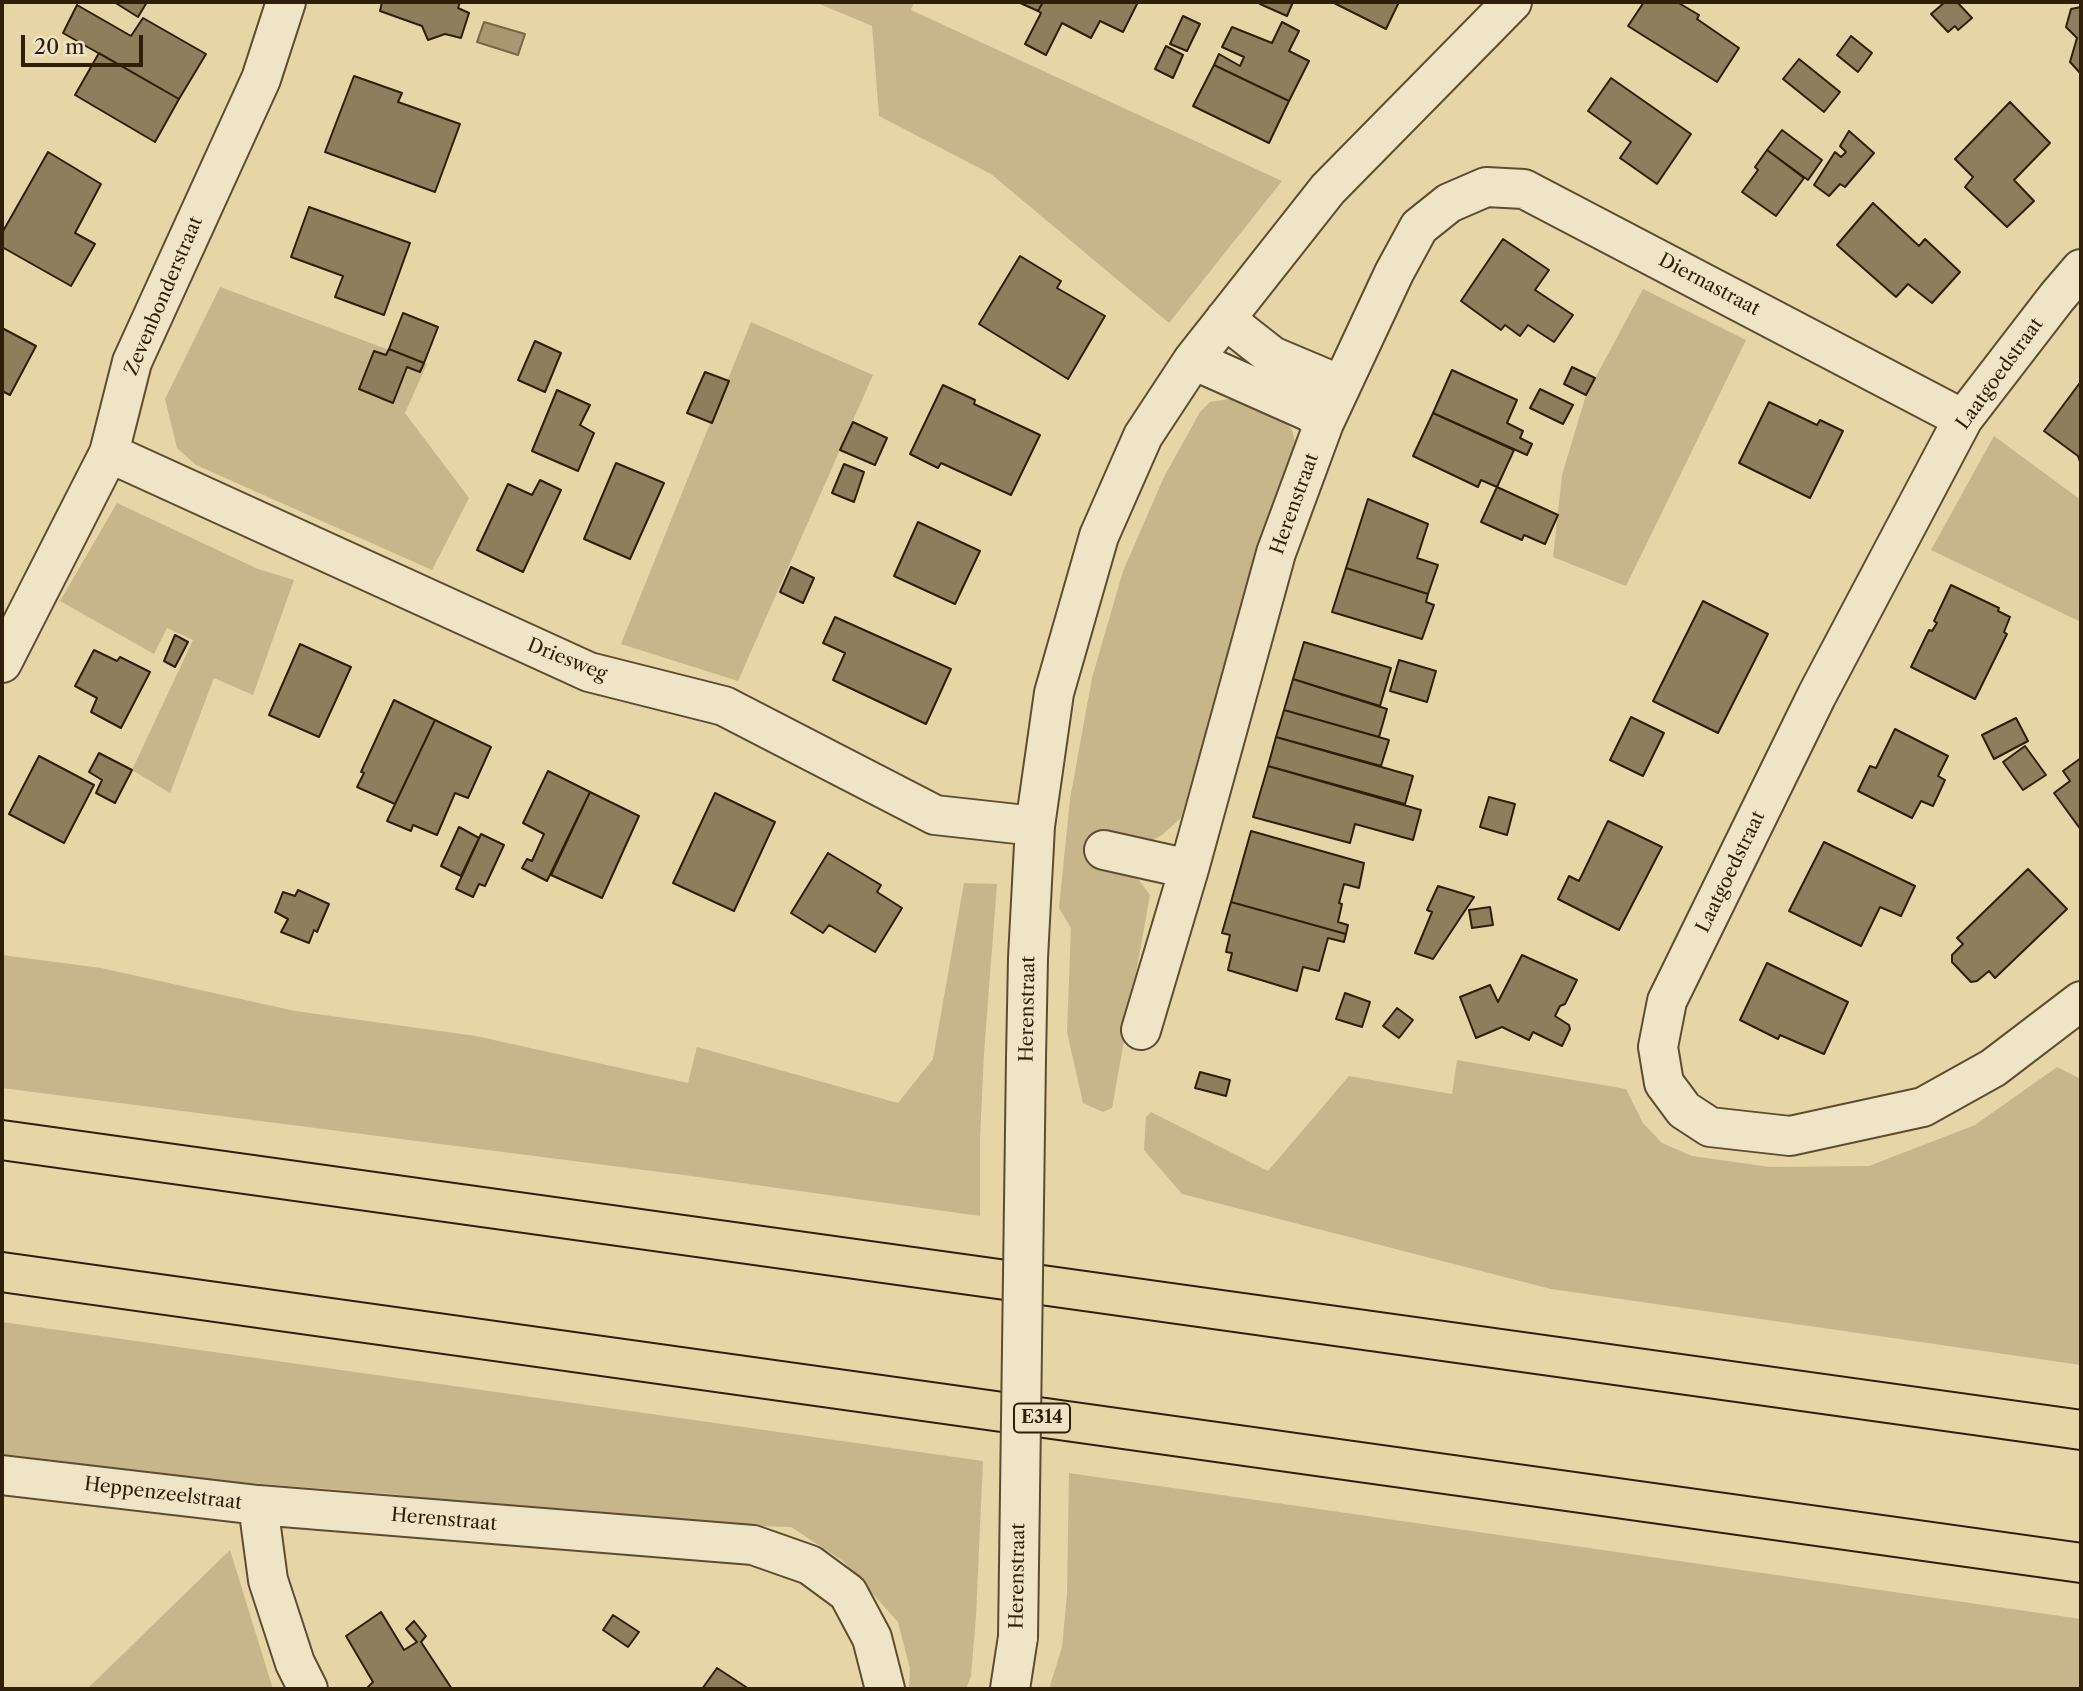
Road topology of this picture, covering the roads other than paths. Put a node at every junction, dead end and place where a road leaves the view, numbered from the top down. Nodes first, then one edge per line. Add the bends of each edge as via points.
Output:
1 (286, 2) edge
2 (1512, 2) edge
3 (1449, 203) joint
4 (2081, 269) edge
5 (1225, 319) junction
6 (1193, 360) junction
7 (1341, 385) junction
8 (1963, 419) junction
9 (1324, 423) junction
10 (110, 453) junction
11 (2, 663) edge
12 (1035, 826) junction
13 (1104, 850) dead end
14 (1189, 869) junction
15 (2081, 1001) edge
16 (1141, 1030) dead end
17 (2, 1140) edge
18 (2, 1272) edge
19 (2081, 1430) edge
20 (2, 1475) edge
21 (258, 1505) junction
22 (2081, 1563) edge
23 (308, 1689) edge
24 (885, 1689) edge
25 (1010, 1689) edge

1 - 10 street, Zevenbonderstraat via 261,79 132,362
2 - 5 street, Herenstraat via 1328,189
3 - 7 street, Herenstraat via 1419,227
3 - 8 street, Diernastraat via 1486,187 1524,189
4 - 8 street, Laatgoedstraat
5 - 6 street, Herenstraat
5 - 7 street via 1272,356
6 - 9 street via 1310,412
6 - 12 street, Herenstraat via 1143,436 1099,537 1054,693
7 - 9 street, Herenstraat
8 - 15 street, Laatgoedstraat via 1817,695 1667,1001 1658,1047 1664,1083 1684,1110 1710,1127 1790,1136 1923,1107 1993,1068
9 - 14 street, Herenstraat via 1276,553
10 - 11 street, Zevenbonderstraat
10 - 12 street, Driesweg via 589,672 724,706 936,815
12 - 25 street, Herenstraat, bridge via 1026,1058 1017,1637
13 - 14 street
14 - 16 street, Herenstraat
17 - 19 highway
18 - 22 highway, E314
20 - 21 street, Heppenzeelstraat
21 - 23 street, Heppenzeelstraat via 268,1580 295,1664
21 - 24 street, Herenstraat via 753,1545 810,1565 848,1593 873,1638

